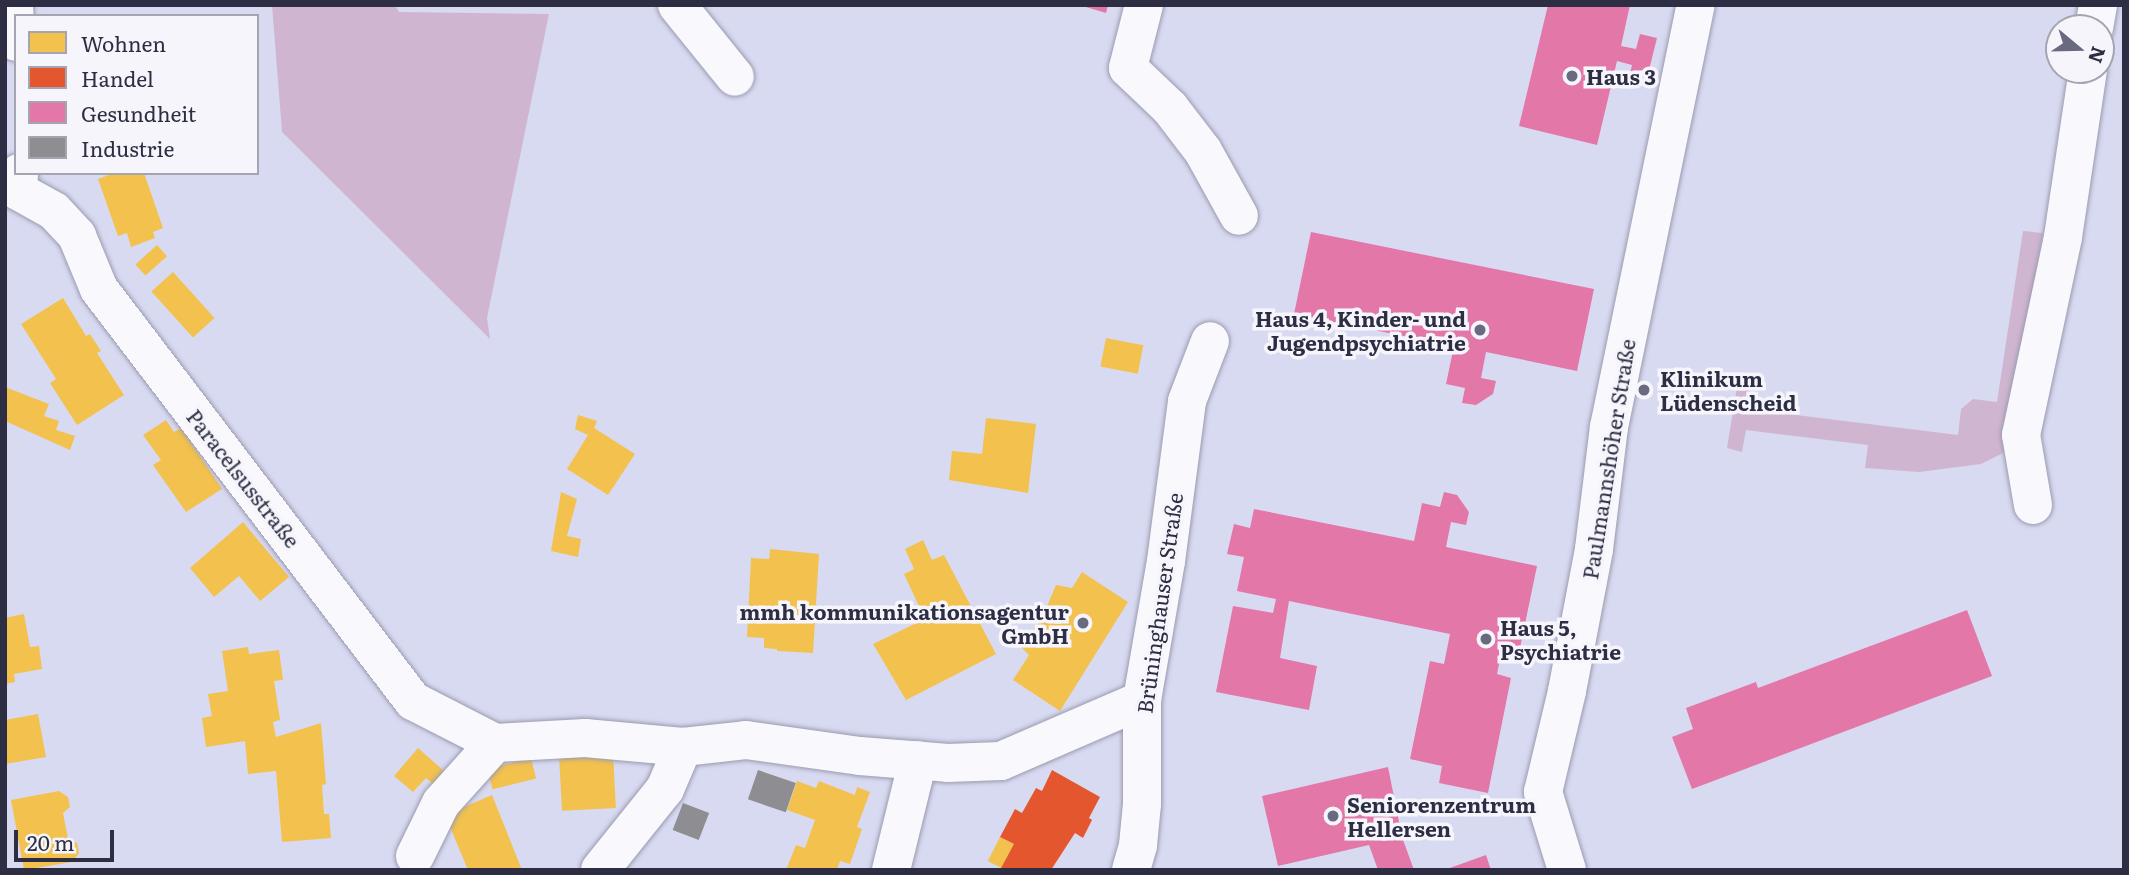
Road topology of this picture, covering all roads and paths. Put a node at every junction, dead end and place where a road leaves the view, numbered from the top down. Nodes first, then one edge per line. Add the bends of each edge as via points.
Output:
1 (677, 5) edge
2 (1144, 5) edge
3 (1696, 5) edge
4 (735, 76) dead end
5 (2086, 84) edge
6 (14, 184) edge
7 (1239, 216) dead end
8 (1210, 341) dead end
9 (2033, 505) dead end
10 (1142, 700) junction
11 (495, 743) junction
12 (683, 747) junction
13 (918, 760) junction
14 (415, 856) dead end
15 (600, 870) edge
16 (891, 870) edge
17 (1131, 870) edge
18 (1567, 870) edge

1 - 4 street
2 - 7 street via 1128,68 1170,108 1203,151
3 - 18 street, Paulmannshöher Straße via 1609,427 1594,549 1543,792
5 - 9 street via 2063,237 2021,435
6 - 11 street, Paracelsusstraße via 54,211 77,236 99,289 413,701
8 - 10 street, Brüninghauser Straße via 1187,401
10 - 13 street via 1001,761
10 - 17 street, Brüninghauser Straße via 1142,804
11 - 12 street via 585,738
11 - 14 street via 441,803
12 - 13 street via 746,740
12 - 15 street via 665,789
13 - 16 street

